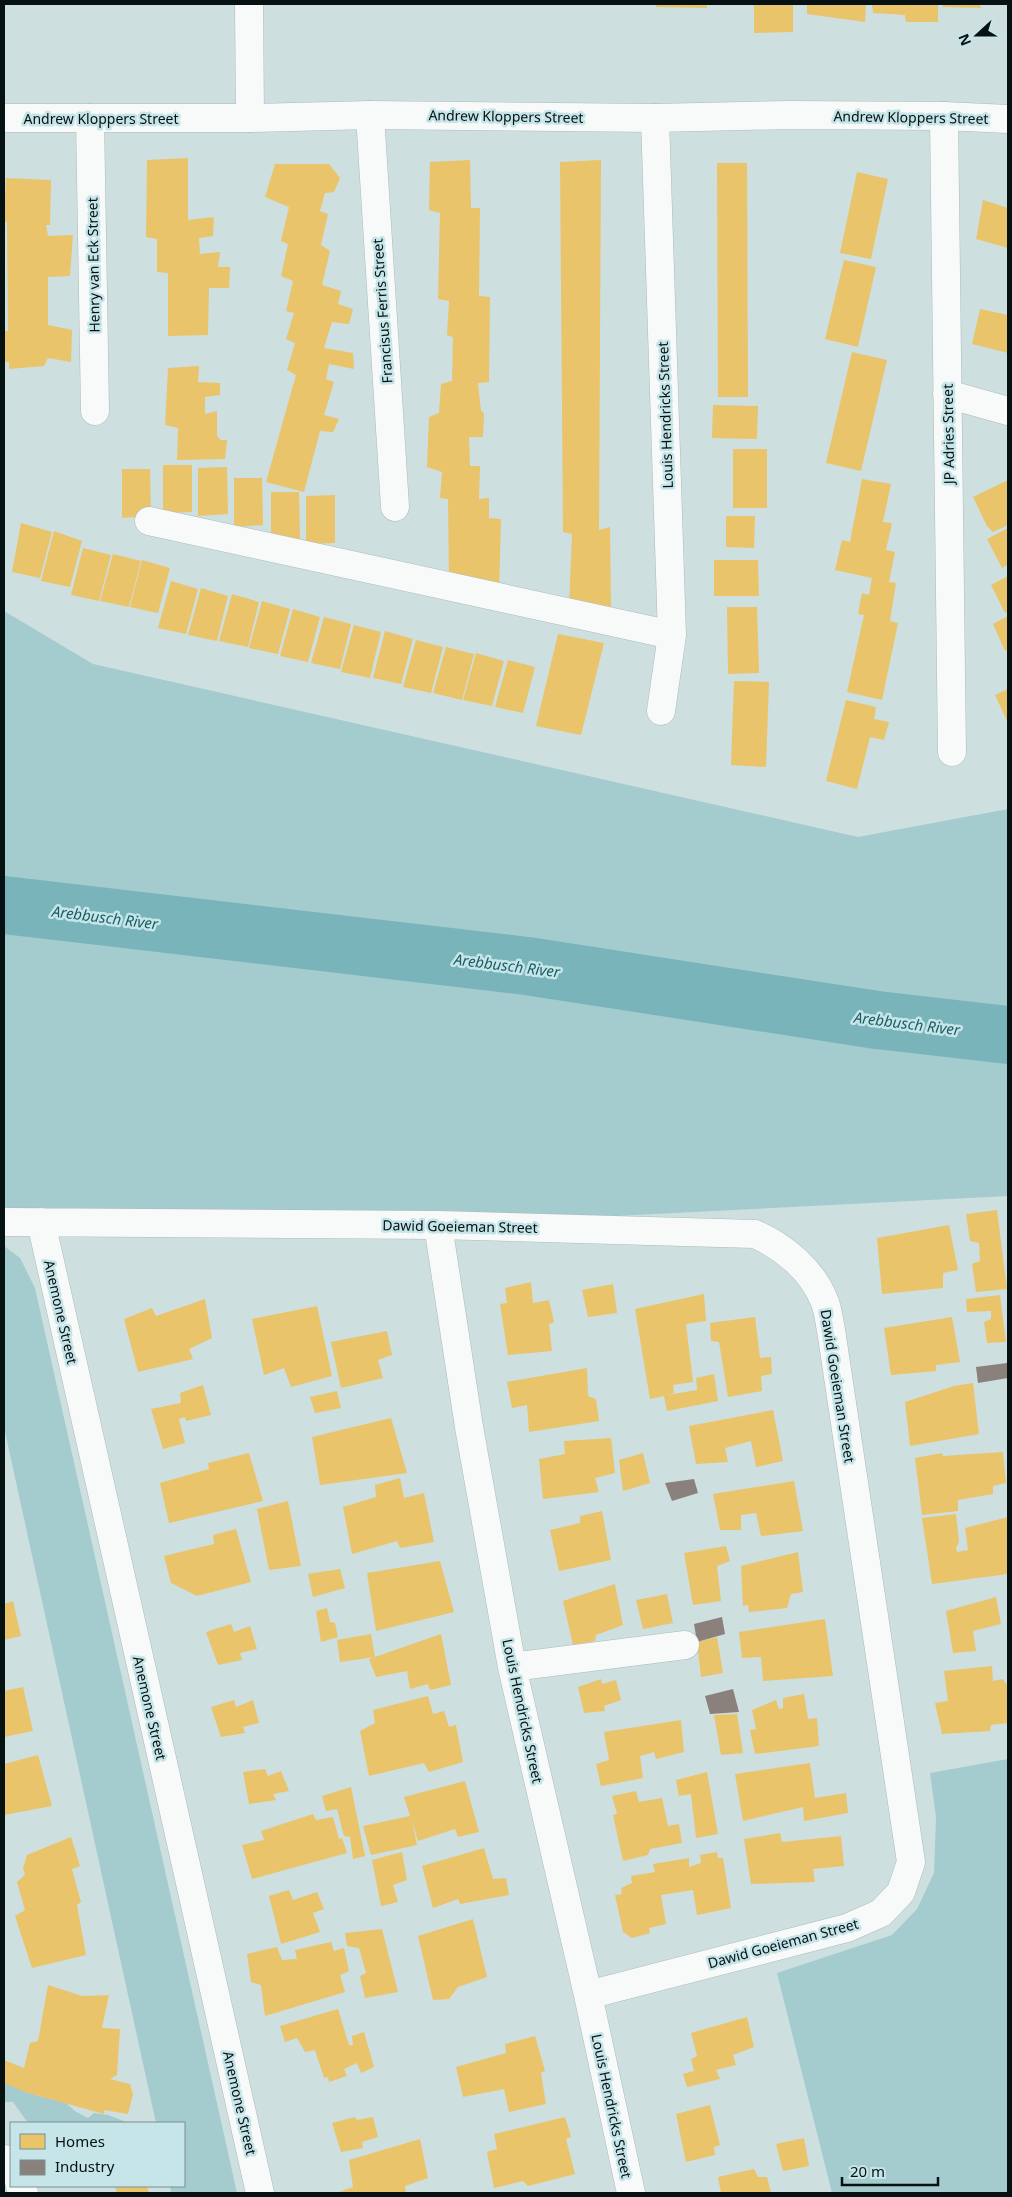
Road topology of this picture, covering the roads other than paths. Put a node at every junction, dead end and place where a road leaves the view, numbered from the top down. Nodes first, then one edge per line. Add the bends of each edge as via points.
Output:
1 (249, 4) edge
2 (370, 115) junction
3 (944, 116) junction
4 (4, 118) edge
5 (90, 118) junction
6 (250, 118) junction
7 (655, 118) junction
8 (1008, 119) edge
9 (947, 394) junction
10 (95, 411) dead end
11 (1008, 411) edge
12 (395, 507) dead end
13 (149, 521) dead end
14 (672, 635) junction
15 (661, 712) dead end
16 (952, 752) dead end
17 (4, 1222) edge
18 (41, 1222) junction
19 (438, 1225) junction
20 (685, 1645) dead end
21 (512, 1667) junction
22 (588, 1995) junction
23 (4, 2159) edge
24 (10, 2170) edge
25 (260, 2193) edge
26 (631, 2193) edge

1 - 6 street
2 - 6 street, Andrew Kloppers Street
2 - 7 street, Andrew Kloppers Street
2 - 12 street, Francisus Ferris Street
3 - 7 street, Andrew Kloppers Street via 790,114
3 - 8 street, Andrew Kloppers Street
3 - 9 street, JP Adries Street
4 - 5 street, Andrew Kloppers Street
5 - 6 street, Andrew Kloppers Street
5 - 10 street, Henry van Eck Street
7 - 14 street, Louis Hendricks Street
9 - 11 street
9 - 16 street, JP Adries Street
13 - 14 street
14 - 15 street, Louis Hendricks Street
17 - 18 street, Dawid Goeieman Street
18 - 19 street, Dawid Goeieman Street
18 - 25 street, Anemone Street
19 - 21 street, Louis Hendricks Street via 469,1427
19 - 22 street, Dawid Goeieman Street via 755,1234 774,1243 812,1278 824,1300 831,1330 911,1862 901,1892 881,1913 848,1928
20 - 21 street
21 - 22 street, Louis Hendricks Street
22 - 26 street, Louis Hendricks Street
23 - 24 street

